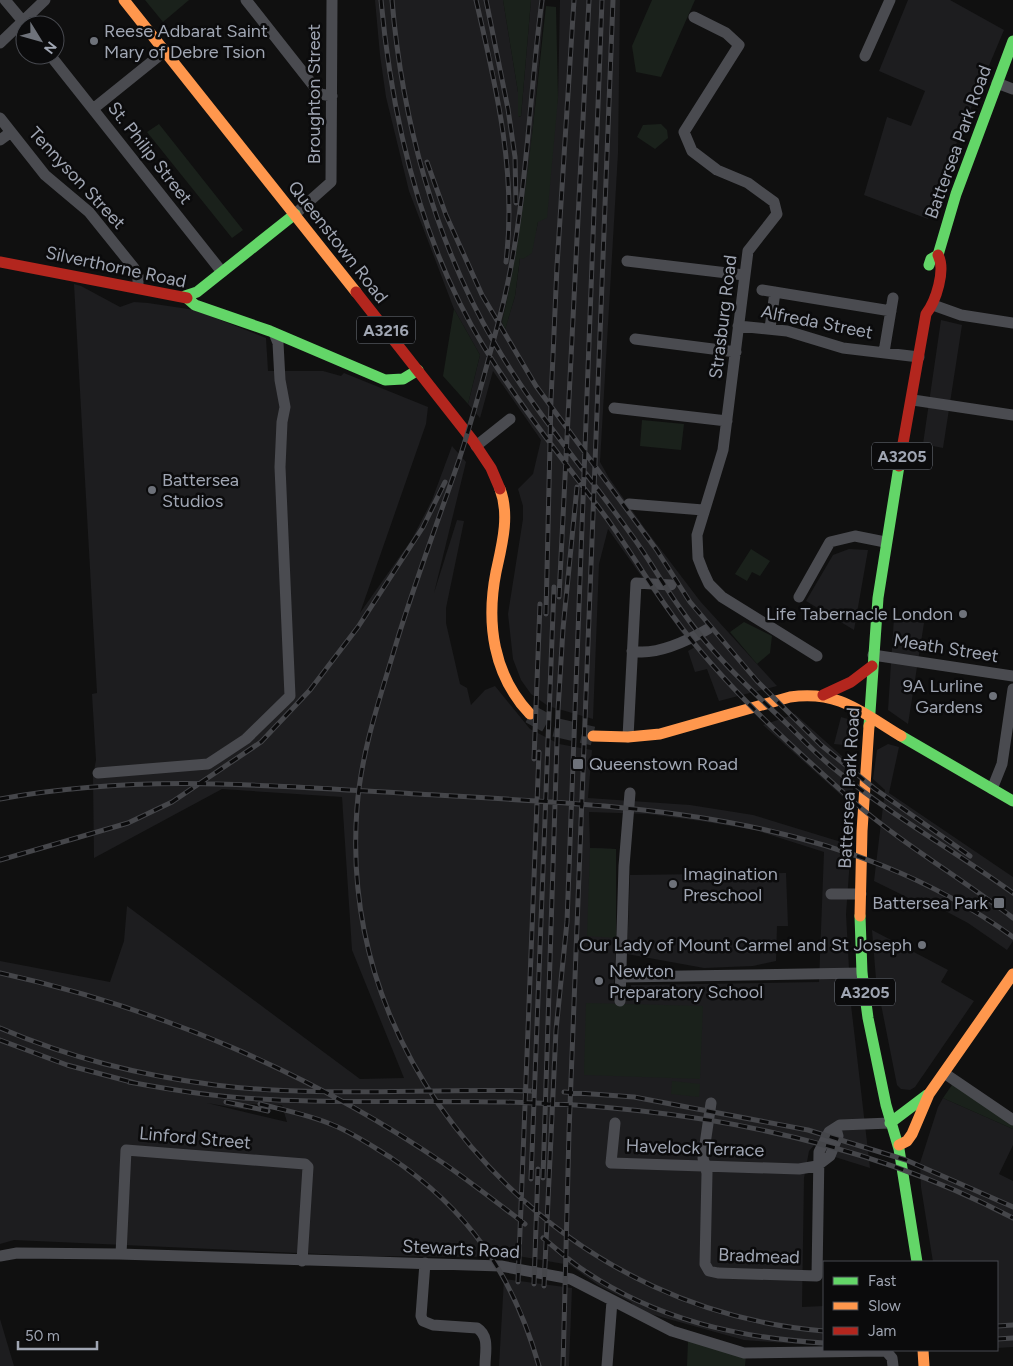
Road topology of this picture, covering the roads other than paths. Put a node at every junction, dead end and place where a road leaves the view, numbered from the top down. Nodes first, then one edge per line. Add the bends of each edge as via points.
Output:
1 (5, 0) edge
2 (45, 0) edge
3 (124, 0) edge
4 (246, 0) edge
5 (332, 0) edge
6 (890, 0) edge
7 (17, 15) edge
8 (31, 15) edge
9 (694, 17) dead end
10 (15, 30) edge
11 (1013, 41) edge
12 (0, 43) edge
13 (165, 51) junction
14 (865, 56) dead end
15 (58, 65) edge
16 (997, 82) junction
17 (1013, 89) edge
18 (332, 96) junction
19 (93, 109) junction
20 (0, 118) edge
21 (10, 132) junction
22 (0, 140) edge
23 (295, 214) junction
24 (938, 255) junction
25 (627, 261) dead end
26 (0, 262) edge
27 (222, 272) junction
28 (744, 275) junction
29 (926, 277) dead end
30 (209, 283) junction
31 (138, 288) junction
32 (762, 290) dead end
33 (775, 292) junction
34 (923, 294) dead end
35 (185, 296) junction
36 (894, 298) dead end
37 (930, 310) junction
38 (891, 311) junction
39 (223, 313) junction
40 (1013, 323) edge
41 (738, 326) junction
42 (770, 328) junction
43 (274, 333) junction
44 (635, 339) dead end
45 (736, 352) junction
46 (884, 352) junction
47 (919, 358) junction
48 (418, 370) junction
49 (912, 400) junction
50 (614, 408) dead end
51 (1013, 415) edge
52 (510, 419) dead end
53 (727, 422) junction
54 (476, 446) junction
55 (629, 504) dead end
56 (703, 510) junction
57 (885, 542) junction
58 (671, 585) dead end
59 (799, 597) dead end
60 (708, 629) dead end
61 (632, 651) junction
62 (817, 656) dead end
63 (873, 660) junction
64 (1013, 676) edge
65 (1013, 689) edge
66 (823, 695) junction
67 (530, 714) tunnel mouth
68 (871, 718) junction
69 (593, 736) tunnel mouth
70 (628, 737) junction
71 (98, 773) dead end
72 (992, 789) junction
73 (630, 793) dead end
74 (1013, 800) edge
75 (831, 894) dead end
76 (861, 894) junction
77 (862, 973) junction
78 (1013, 974) edge
79 (621, 976) junction
80 (620, 1001) dead end
81 (944, 1073) junction
82 (929, 1094) junction
83 (711, 1103) dead end
84 (1013, 1120) edge
85 (615, 1123) dead end
86 (890, 1123) junction
87 (899, 1145) junction
88 (817, 1166) junction
89 (704, 1167) junction
90 (121, 1254) junction
91 (0, 1256) edge
92 (302, 1261) junction
93 (917, 1261) edge
94 (425, 1263) junction
95 (612, 1301) junction
96 (924, 1351) edge
97 (485, 1366) edge
98 (607, 1366) edge
99 (893, 1366) edge
100 (924, 1366) edge

1 - 7 street
2 - 8 street
3 - 13 main road, Queenstown Road / A3216
4 - 18 street via 320,94
5 - 18 street, Broughton Street
6 - 14 street
9 - 28 street, Strasburg Road via 739,44 684,132 692,151 717,170 748,183 774,202 777,214 748,251
10 - 12 street
11 - 16 main road, Battersea Park Road / A3205
13 - 19 street
13 - 23 main road, Queenstown Road / A3216
15 - 19 street, St. Philip Street
16 - 17 street
16 - 24 main road, Battersea Park Road / A3205 via 956,194
18 - 23 street, Broughton Street via 331,182
19 - 27 street, St. Philip Street
20 - 21 street, Tennyson Street
21 - 22 street
21 - 31 street, Tennyson Street via 45,175 89,212 134,268
23 - 27 main road, Broughton Street
23 - 48 main road, Queenstown Road / A3216
24 - 29 main road, Battersea Park Road / A3205 via 930,260
24 - 37 main road, Battersea Park Road / A3205 via 942,263
25 - 28 street
26 - 31 main road, Silverthorne Road
27 - 30 main road, Broughton Street
28 - 41 street, Strasburg Road
30 - 35 main road, Broughton Street
30 - 39 main road, Silverthorne Road via 208,292
31 - 35 main road, Silverthorne Road
32 - 33 street
33 - 38 street
33 - 42 street
34 - 37 main road, Battersea Park Road / A3205 via 921,309
35 - 39 main road, Silverthorne Road via 195,304
36 - 38 street
37 - 40 street
37 - 47 main road, Battersea Park Road / A3205
38 - 46 street
39 - 43 main road, Silverthorne Road
41 - 42 street, Alfreda Street
41 - 45 street, Strasburg Road
42 - 46 street, Alfreda Street via 843,348
43 - 48 main road, Silverthorne Road via 385,380 408,378
43 - 71 street via 285,407 280,468 290,696 246,739 208,764
44 - 45 street
45 - 53 street, Strasburg Road
46 - 47 street, Alfreda Street
47 - 49 main road, Battersea Park Road / A3205
48 - 54 main road, Queenstown Road / A3216
49 - 51 street
49 - 57 main road, Battersea Park Road / A3205
50 - 53 street
52 - 54 street
53 - 56 street, Strasburg Road via 723,450
54 - 67 main road, Queenstown Road / A3216 via 499,485 505,513 492,603 494,641 506,684
55 - 56 street
56 - 62 street, Strasburg Road via 698,558 710,584 739,609
57 - 59 street via 854,536 830,542
57 - 63 main road, Battersea Park Road / A3205
58 - 61 street via 636,583
60 - 61 street via 687,641 642,653
61 - 70 street
63 - 64 street, Meath Street
63 - 66 main road via 852,682
63 - 68 main road, Battersea Park Road / A3205
65 - 72 street via 1002,764
66 - 68 main road via 850,704
66 - 70 main road via 790,697 676,730
68 - 72 main road
68 - 76 main road, Battersea Park Road / A3205
69 - 70 main road
72 - 74 main road
73 - 79 street
75 - 76 street
76 - 77 main road, Battersea Park Road / A3205
77 - 79 street
77 - 86 main road, Battersea Park Road / A3205
78 - 81 main road
79 - 80 street
81 - 82 main road
81 - 84 street
82 - 86 main road
82 - 87 main road via 912,1134
83 - 89 street
85 - 89 street, Havelock Terrace via 611,1163
86 - 87 main road, Battersea Park Road / A3205
86 - 88 street via 840,1126 829,1132 819,1152
87 - 93 main road, Battersea Park Road / A3205
88 - 89 street, Havelock Terrace via 799,1169
88 - 89 street, Bradmead via 816,1276 718,1274 709,1271 705,1264 707,1172
90 - 91 street, Stewarts Road via 17,1253
90 - 92 street, Stewarts Road
90 - 92 street, Linford Street via 126,1150 305,1164 308,1167
92 - 94 street, Stewarts Road
94 - 95 street, Stewarts Road via 501,1266 570,1279
94 - 97 street via 423,1321 433,1326 478,1328 486,1337
95 - 98 street
95 - 99 street, Stewarts Road via 672,1331 744,1353 886,1352 892,1358
96 - 100 main road

